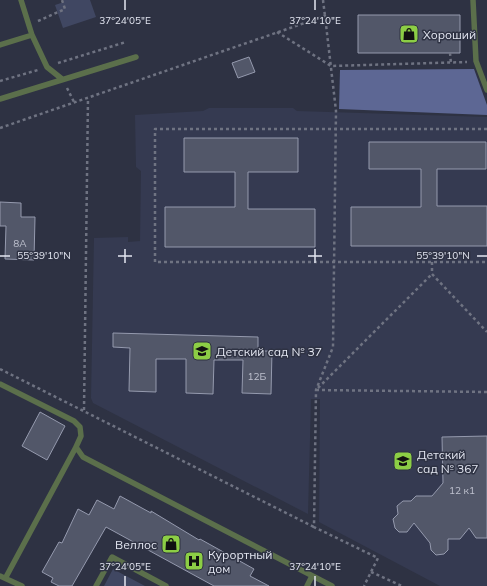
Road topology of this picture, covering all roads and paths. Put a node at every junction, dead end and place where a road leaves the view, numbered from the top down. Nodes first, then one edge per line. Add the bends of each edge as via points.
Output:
1 (21, 0) edge
2 (62, 0) edge
3 (323, 0) edge
4 (473, 0) edge
5 (325, 16) junction
6 (29, 24) junction
7 (277, 32) junction
8 (32, 34) junction
9 (126, 42) dead end
10 (0, 45) edge
11 (450, 53) dead end
12 (136, 57) dead end
13 (476, 61) junction
14 (451, 64) junction
15 (331, 66) junction
16 (47, 67) junction
17 (62, 80) junction
18 (0, 81) edge
19 (487, 90) edge
20 (88, 98) junction
21 (0, 99) edge
22 (75, 104) junction
23 (0, 128) edge
24 (336, 128) junction
25 (487, 128) edge
26 (334, 262) junction
27 (432, 262) junction
28 (487, 262) edge
29 (432, 274) junction
30 (487, 332) edge
31 (0, 369) edge
32 (0, 384) edge
33 (316, 390) junction
34 (487, 392) edge
35 (84, 410) junction
36 (76, 447) junction
37 (314, 527) junction
38 (371, 572) junction
39 (312, 576) junction
40 (3, 577) edge
41 (22, 586) edge
42 (96, 586) edge
43 (166, 586) edge
44 (307, 586) edge
45 (332, 586) edge
46 (364, 586) edge
47 (402, 586) edge

1 - 6 lane
2 - 6 path via 65,9
3 - 5 path
4 - 13 lane
5 - 7 path
5 - 15 path
6 - 8 lane
7 - 15 path
7 - 20 path
8 - 10 lane
8 - 16 lane
9 - 16 path
11 - 14 path
12 - 17 lane
13 - 14 path
13 - 19 lane
14 - 15 path
15 - 24 path
16 - 17 lane
16 - 18 path
17 - 21 lane
17 - 22 path
20 - 22 path
20 - 35 path
22 - 23 path
24 - 25 path
24 - 26 path
24 - 26 path via 155,128 155,262
26 - 27 path
26 - 33 path via 333,347
27 - 28 path
27 - 29 path
29 - 30 path
29 - 33 path
31 - 35 path
32 - 36 lane via 74,421 80,427
33 - 34 path
33 - 37 path
35 - 37 path
36 - 39 lane via 83,457
36 - 40 lane
37 - 38 path via 378,558
38 - 46 path
38 - 47 path
39 - 44 lane
39 - 45 lane
40 - 41 lane
42 - 43 lane via 112,557

